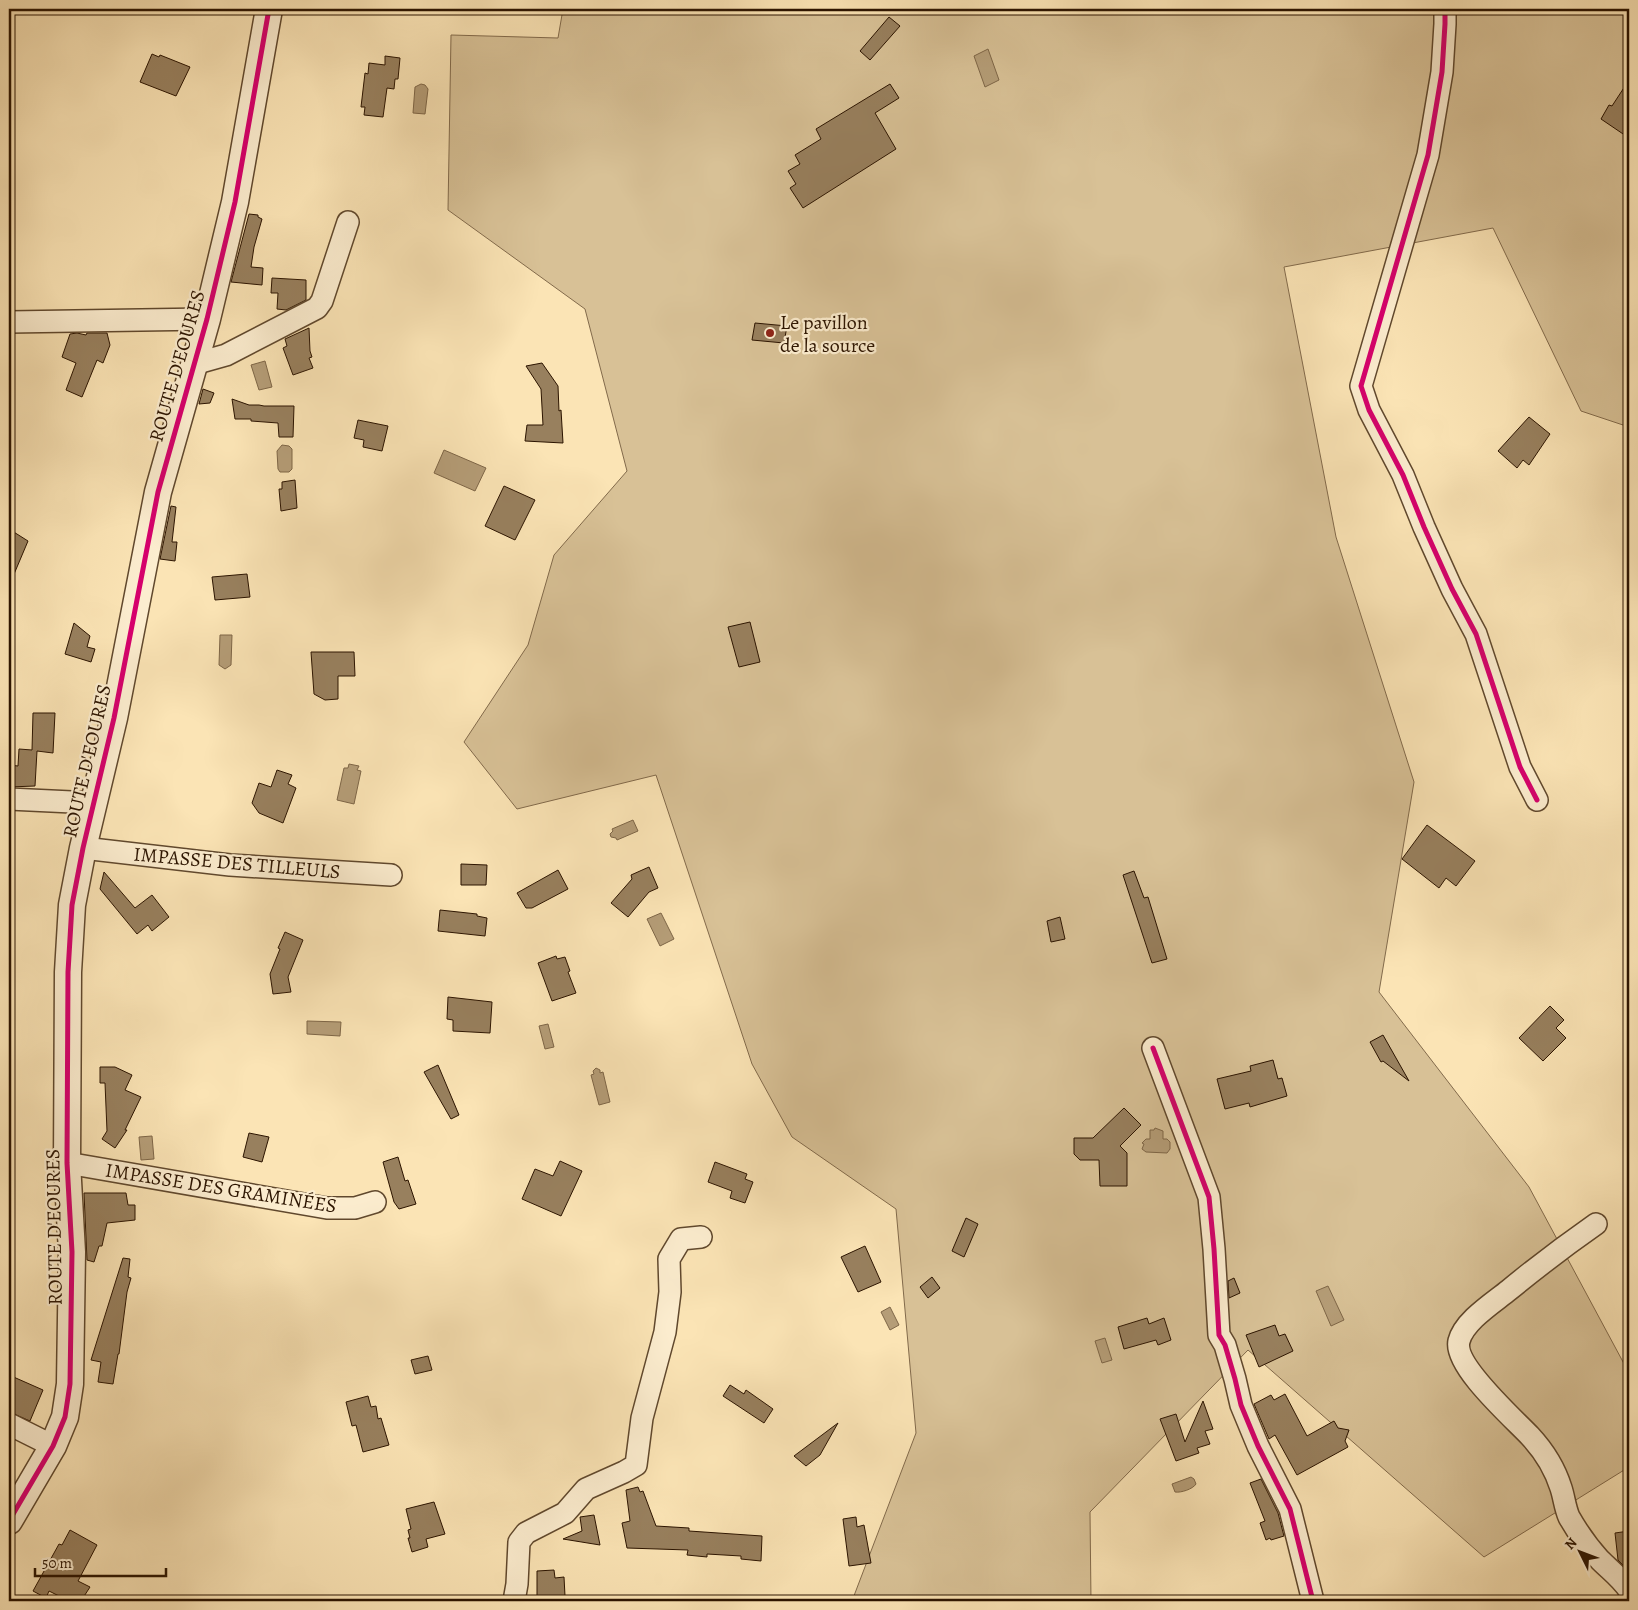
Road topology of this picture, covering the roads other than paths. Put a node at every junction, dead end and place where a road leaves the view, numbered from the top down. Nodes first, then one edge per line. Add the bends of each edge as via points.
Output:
1 (269, 9) edge
2 (1445, 9) edge
3 (348, 222) dead end
4 (207, 319) junction
5 (9, 322) edge
6 (194, 364) junction
7 (9, 799) edge
8 (1537, 800) dead end
9 (93, 803) junction
10 (83, 848) junction
11 (391, 875) dead end
12 (1153, 1048) dead end
13 (67, 1163) junction
14 (375, 1202) dead end
15 (1596, 1224) dead end
16 (701, 1237) dead end
17 (9, 1424) edge
18 (53, 1446) junction
19 (9, 1521) edge
20 (1629, 1590) edge
21 (514, 1601) edge
22 (1313, 1601) edge

1 - 4 street, ROUTE D'EOURES via 235,202
2 - 8 street via 1442,72 1428,155 1360,386 1452,589 1476,634 1520,767
3 - 6 street via 322,301 316,308 226,355
4 - 5 street
4 - 6 street, ROUTE D'EOURES
6 - 9 street, ROUTE D'EOURES via 158,492 114,718
7 - 9 street
9 - 10 street, ROUTE D'EOURES
10 - 11 street, IMPASSE DES TILLEULS via 230,865
10 - 13 street, ROUTE D'EOURES via 72,905 68,972
12 - 22 street via 1209,1197 1219,1335 1225,1345 1241,1405 1290,1509
13 - 14 street, IMPASSE DES GRAMINÉES via 327,1208 355,1208
13 - 18 street, ROUTE D'EOURES via 72,1252 70,1384 65,1417
15 - 20 street via 1536,1267 1481,1313 1465,1329 1459,1342 1459,1353 1479,1383 1544,1453 1560,1485 1568,1515 1599,1558
16 - 21 street via 681,1239 669,1259 670,1292 665,1332 642,1418 636,1465 586,1490 565,1514 526,1532 519,1542
17 - 18 street
18 - 19 street, ROUTE D'EOURES

